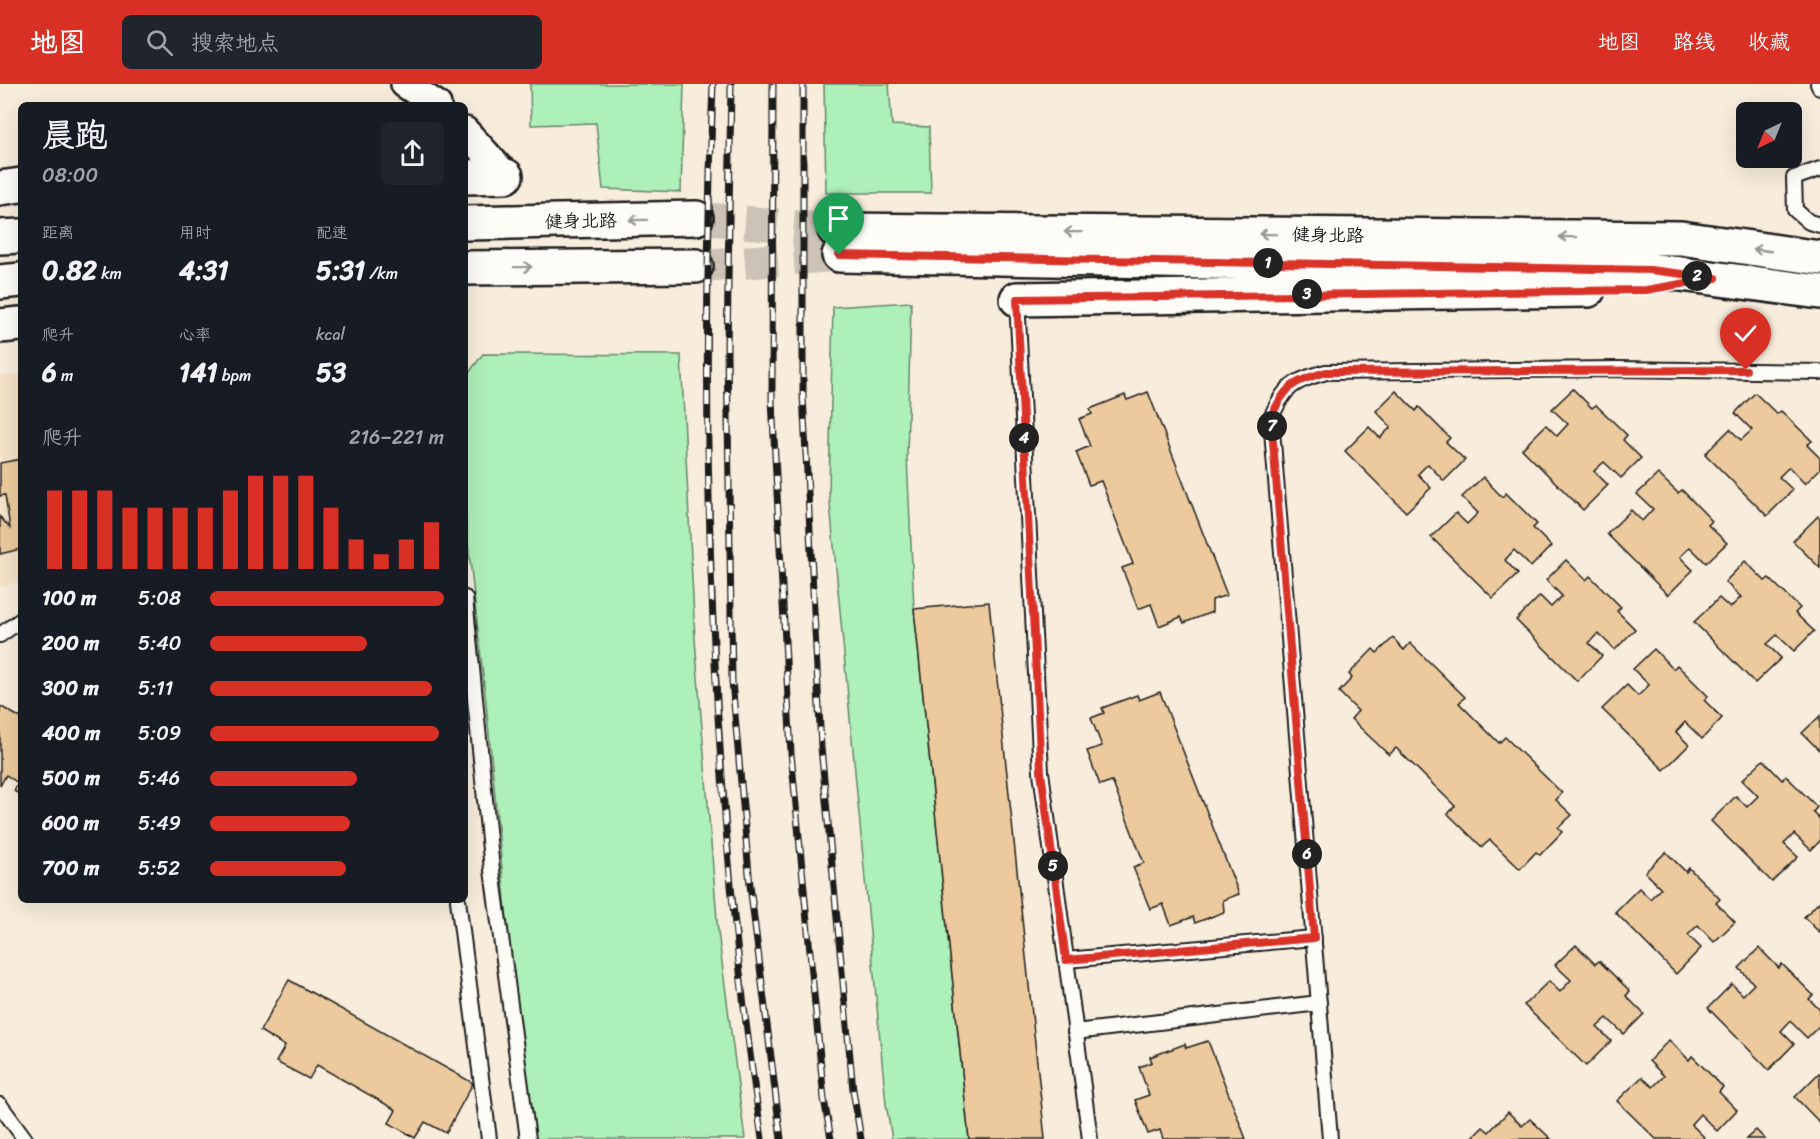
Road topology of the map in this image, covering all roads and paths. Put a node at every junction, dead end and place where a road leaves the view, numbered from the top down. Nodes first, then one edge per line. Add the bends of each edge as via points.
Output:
1 (405, 84) edge
2 (432, 102) edge
3 (468, 134) edge
4 (1820, 169) edge
5 (506, 176) joint
6 (468, 177) edge
7 (18, 185) edge
8 (0, 188) edge
9 (696, 218) tunnel mouth
10 (468, 223) edge
11 (1820, 225) edge
12 (18, 236) edge
13 (0, 237) edge
14 (1820, 258) edge
15 (696, 266) tunnel mouth
16 (468, 268) edge
17 (1716, 278) junction
18 (18, 280) edge
19 (0, 282) edge
20 (1820, 292) edge
21 (1017, 299) joint
22 (18, 324) edge
23 (0, 326) edge
24 (1820, 372) edge
25 (18, 622) edge
26 (468, 628) edge
27 (0, 635) edge
28 (458, 903) edge
29 (1314, 938) junction
30 (1066, 960) junction
31 (1319, 1003) junction
32 (1075, 1032) junction
33 (0, 1105) edge
34 (25, 1139) edge
35 (489, 1139) edge
36 (528, 1139) edge
37 (1090, 1139) edge
38 (1330, 1139) edge

1 - 2 street
3 - 5 street
4 - 11 lane via 1794,178 1795,210 1809,222
5 - 6 main road
7 - 8 main road
9 -> 10 main road, 健身北路
12 - 13 main road
14 -> 17 main road, 健身北路 via 1681,238 837,243 1650,270
16 -> 15 main road
17 - 20 main road, 健身北路
17 - 21 main road via 1646,290
18 - 19 main road
21 - 30 lane via 1041,772
22 - 23 main road
24 - 29 lane via 1326,372 1297,380 1279,398 1271,418
25 - 27 lane
26 - 36 lane via 492,870
28 - 35 lane
29 - 30 lane
29 - 31 lane
30 - 32 lane
31 - 32 lane
31 - 38 lane
32 - 37 lane
33 - 34 lane

